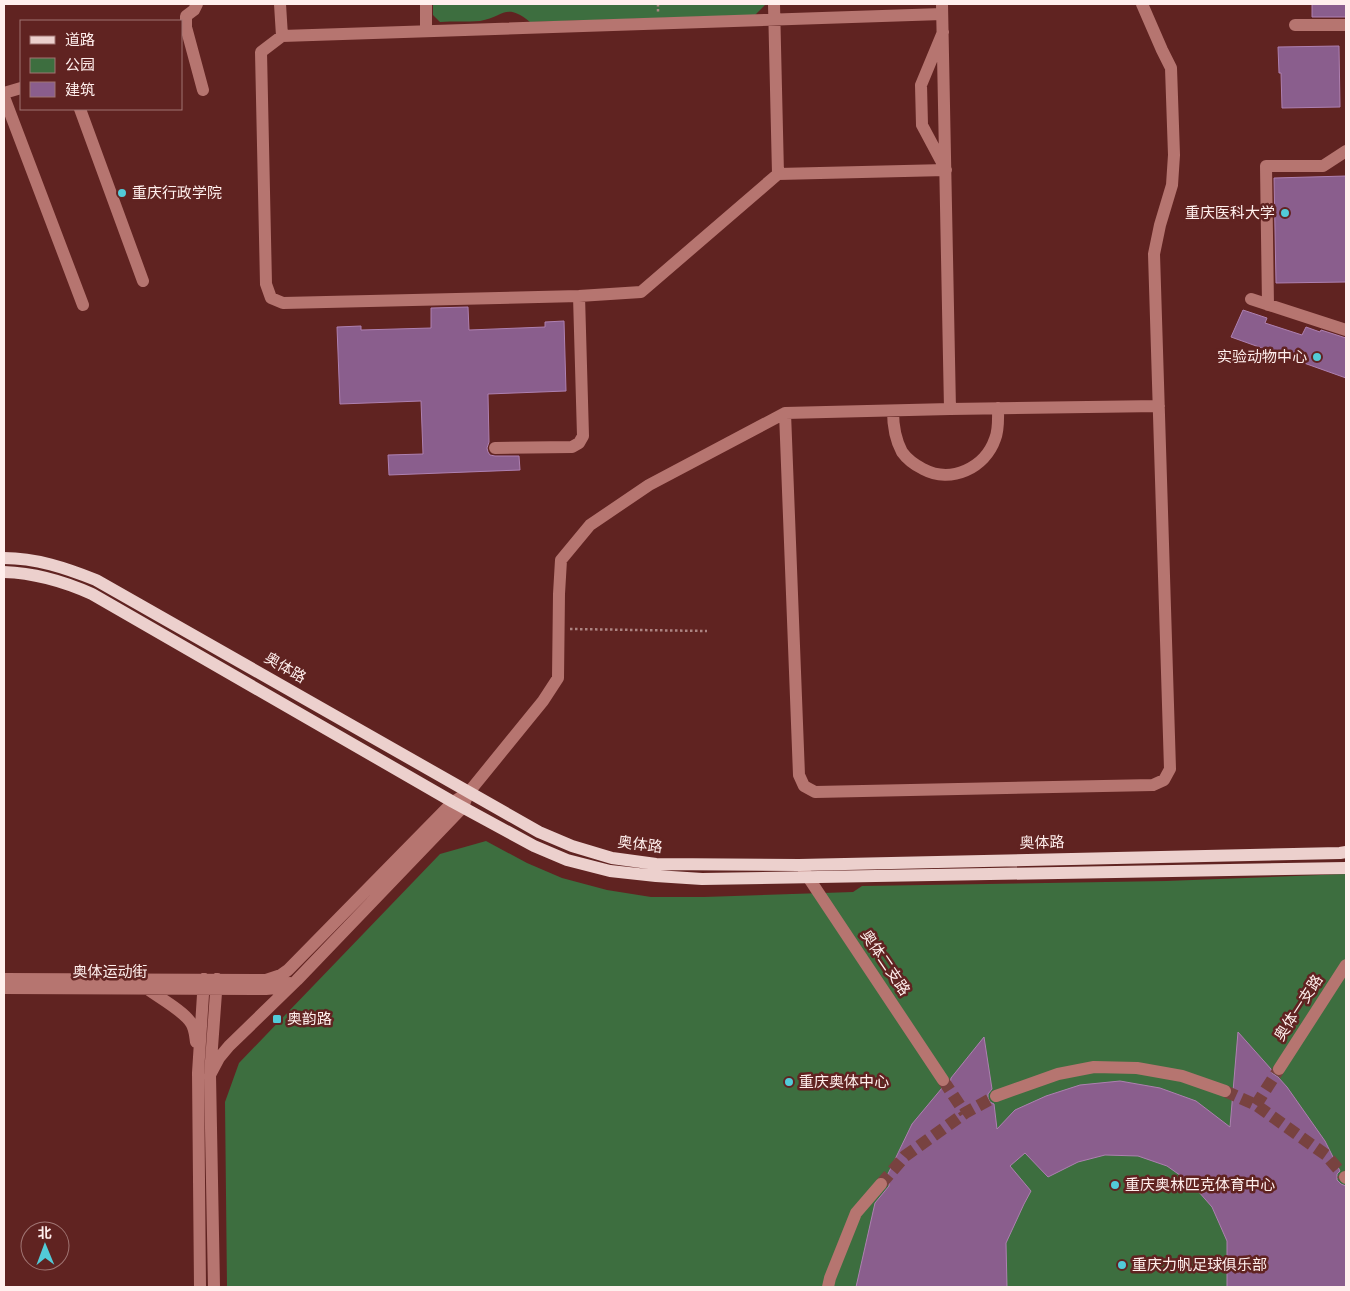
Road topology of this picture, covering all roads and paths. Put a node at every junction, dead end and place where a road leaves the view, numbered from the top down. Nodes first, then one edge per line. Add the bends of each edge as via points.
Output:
1 (197, 4) edge
2 (280, 4) edge
3 (426, 4) edge
4 (774, 4) edge
5 (1142, 4) edge
6 (942, 9) edge
7 (774, 20) junction
8 (1346, 25) edge
9 (1294, 26) dead end
10 (426, 31) junction
11 (943, 32) junction
12 (282, 36) junction
13 (20, 88) edge
14 (203, 90) dead end
15 (4, 95) edge
16 (80, 110) edge
17 (1346, 151) edge
18 (946, 170) junction
19 (778, 174) junction
20 (144, 281) dead end
21 (579, 296) junction
22 (1251, 300) dead end
23 (1268, 305) junction
24 (83, 306) dead end
25 (1346, 330) edge
26 (1159, 406) junction
27 (998, 408) junction
28 (950, 409) junction
29 (893, 410) junction
30 (785, 413) junction
31 (495, 448) dead end
32 (4, 558) edge
33 (4, 572) edge
34 (558, 629) junction
35 (707, 631) dead end
36 (469, 792) junction
37 (458, 804) junction
38 (1346, 852) edge
39 (799, 865) junction
40 (1345, 869) edge
41 (809, 878) junction
42 (1346, 966) edge
43 (4, 979) edge
44 (297, 980) junction
45 (204, 984) junction
46 (217, 984) junction
47 (4, 988) edge
48 (146, 988) junction
49 (1279, 1069) tunnel mouth
50 (204, 1074) junction
51 (943, 1080) tunnel mouth
52 (1225, 1091) tunnel mouth
53 (996, 1096) tunnel mouth
54 (881, 1184) tunnel mouth
55 (200, 1287) edge
56 (214, 1287) edge
57 (828, 1287) edge

1 - 14 street via 186,16 186,28
2 - 12 street
3 - 10 street
4 - 7 street
5 - 26 street via 1171,68 1172,186 1154,254
6 - 7 street
6 - 11 street
7 - 10 street
7 - 19 street
8 - 9 street
10 - 12 street
11 - 18 street
11 - 18 street via 921,86 922,125
12 - 21 street via 261,52 266,284 271,298 283,303
13 - 15 street
15 - 24 street
16 - 20 street
17 - 23 street via 1323,166 1266,166
18 - 19 street
18 - 28 street
19 - 21 street via 641,292
21 - 31 street via 583,436 580,444 572,447
22 - 23 street
23 - 25 street
26 - 27 street
26 - 30 street via 1170,769 1164,780 1143,786 815,792 804,786 799,775
27 - 28 street
27 - 29 street via 996,438 988,453 977,465 946,475 929,472 903,453 896,438
28 - 29 street
29 - 30 street
30 - 34 street via 649,485 590,525 561,560
32 - 36 main road, 奥体路 via 47,563 96,580
33 - 37 main road, 奥体路 via 44,576 92,594
34 - 35 path
34 - 36 street via 558,678
36 - 37 street
36 - 39 main road, 奥体路 via 539,832 612,858 656,864
37 - 41 main road, 奥体路 via 534,846 567,860 610,871 702,879
37 - 44 street
37 - 46 street via 281,976
38 - 39 main road, 奥体路
39 - 41 street, 奥体二支路
40 - 41 main road, 奥体路
41 - 51 street, 奥体二支路
42 - 49 street, 奥体一支路
43 - 45 street, 奥体运动街
44 - 46 street via 266,990
44 - 50 street
45 - 46 street, 奥体运动街
45 - 48 street, 奥体运动街
45 - 50 street
46 - 50 street
47 - 48 street, 奥体运动街
48 - 50 street via 186,1016 192,1024
50 - 55 street
50 - 56 street
52 - 53 street via 1182,1076 1137,1068 1094,1067 1058,1074
54 - 57 street via 856,1213

